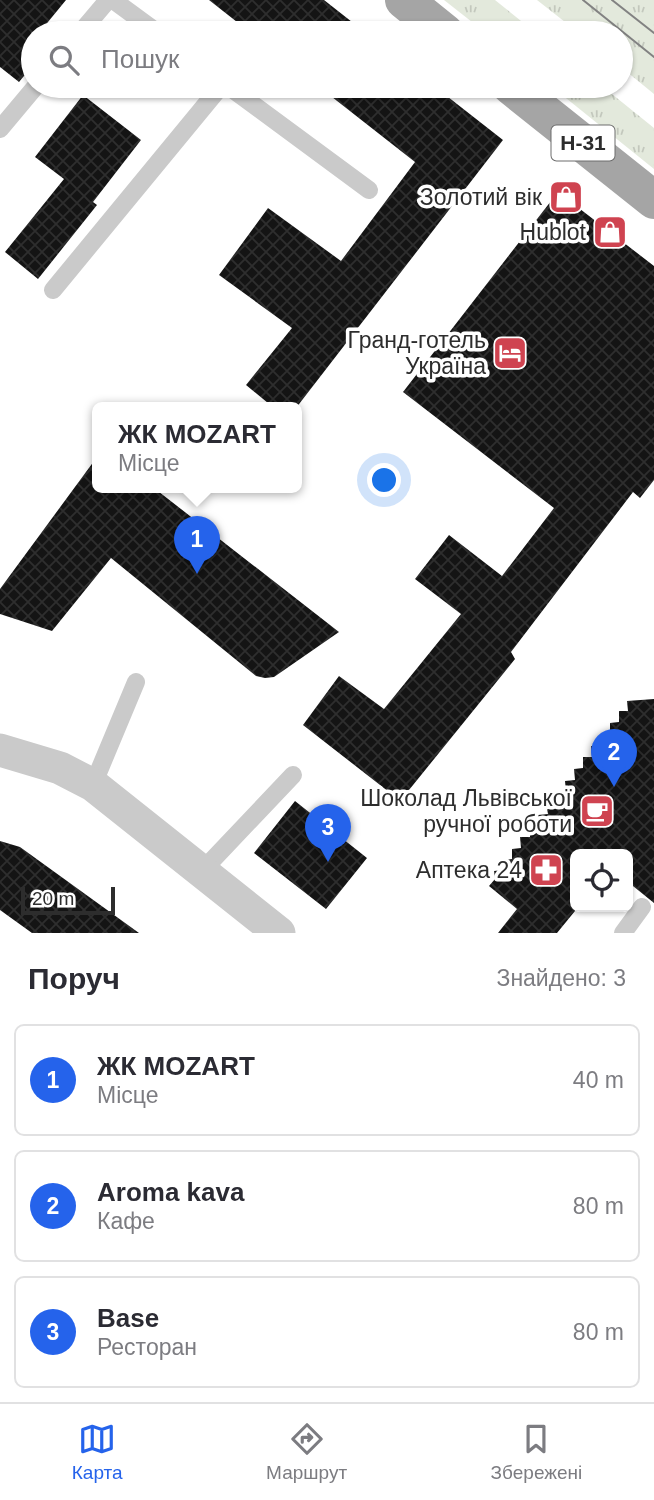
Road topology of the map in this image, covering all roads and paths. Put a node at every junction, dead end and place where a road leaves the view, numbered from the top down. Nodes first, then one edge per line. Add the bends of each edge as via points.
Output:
1 (111, 0) edge
2 (404, 0) edge
3 (91, 21) edge
4 (141, 21) edge
5 (430, 21) edge
6 (26, 98) edge
7 (211, 98) edge
8 (244, 98) edge
9 (526, 98) edge
10 (0, 129) edge
11 (369, 190) dead end
12 (654, 200) edge
13 (53, 290) dead end
14 (136, 682) dead end
15 (0, 750) edge
16 (293, 775) dead end
17 (93, 785) junction
18 (202, 871) junction
19 (642, 907) dead end
20 (279, 933) edge
21 (623, 933) edge

1 - 3 lane
1 - 4 lane
2 - 5 main road
6 - 10 lane
7 - 13 lane
8 - 11 lane
9 - 12 main road, Н-31
14 - 17 lane
15 - 17 street via 60,768
16 - 18 lane
17 - 18 street
18 - 20 street
19 - 21 lane

